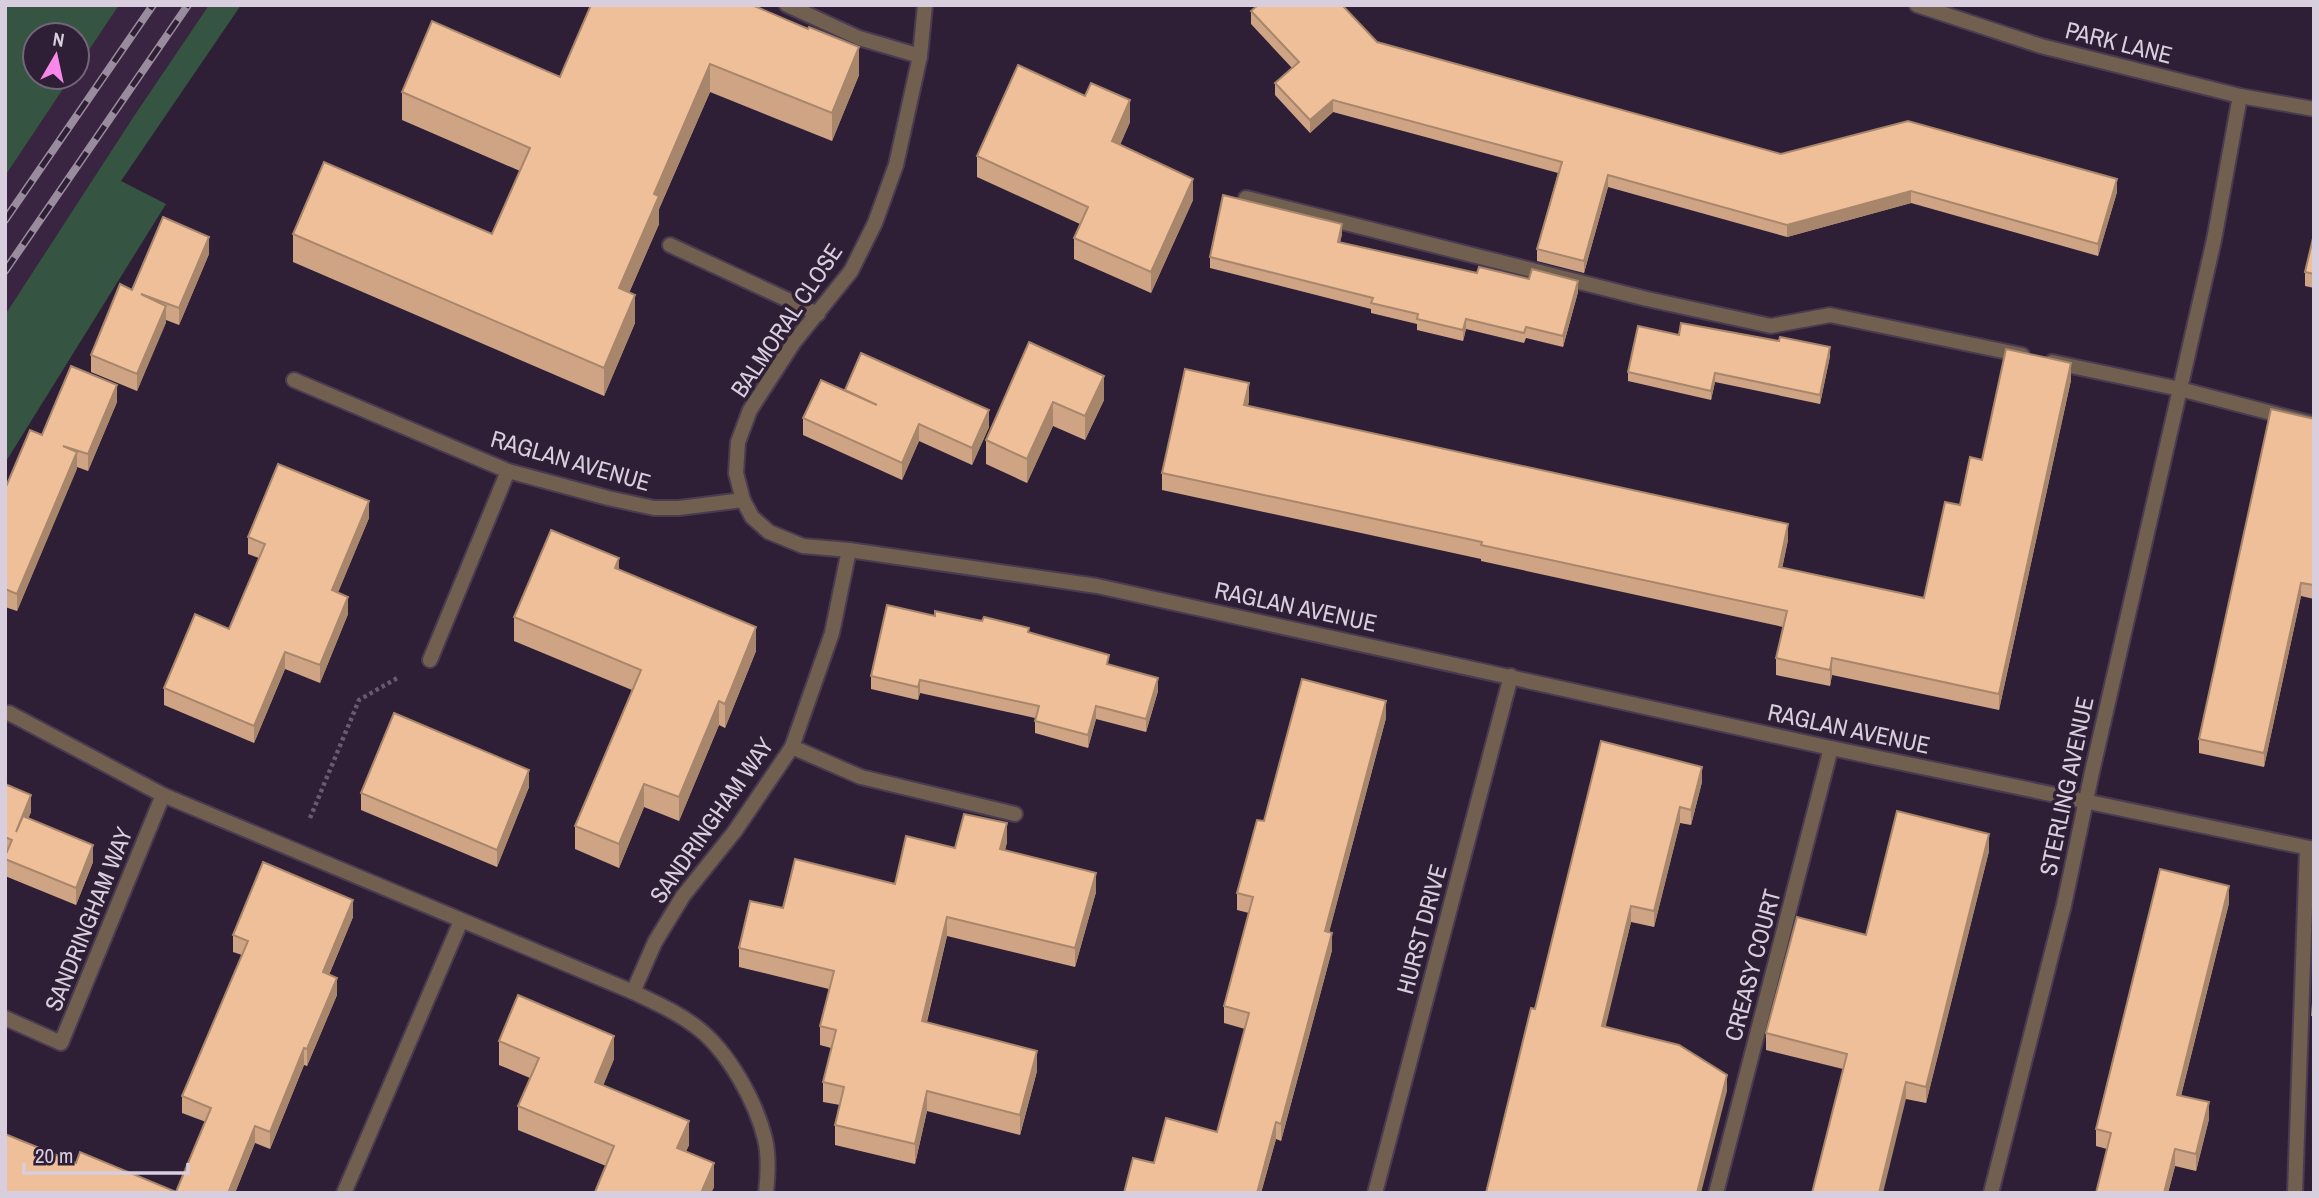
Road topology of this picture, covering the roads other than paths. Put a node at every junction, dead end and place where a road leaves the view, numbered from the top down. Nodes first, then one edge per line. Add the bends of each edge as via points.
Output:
1 (787, 5) edge
2 (925, 5) edge
3 (1917, 5) edge
4 (1936, 9) edge
5 (920, 56) junction
6 (2240, 96) junction
7 (2314, 109) edge
8 (1246, 198) edge
9 (670, 245) dead end
10 (818, 314) junction
11 (294, 380) dead end
12 (2180, 388) junction
13 (2314, 424) edge
14 (508, 471) junction
15 (743, 500) junction
16 (849, 550) junction
17 (430, 660) road end
18 (1511, 676) junction
19 (9, 713) dead end
20 (792, 747) junction
21 (1831, 748) junction
22 (163, 795) junction
23 (2085, 801) junction
24 (1014, 814) dead end
25 (2310, 848) edge
26 (461, 921) junction
27 (633, 992) junction
28 (5, 1018) edge
29 (344, 1193) edge
30 (766, 1193) edge
31 (1375, 1193) edge
32 (1716, 1193) edge
33 (1992, 1193) edge
34 (2295, 1193) edge

1 - 5 street via 859,38
2 - 5 street, BALMORAL CLOSE
3 - 4 street, PARK LANE
4 - 6 street, PARK LANE via 2041,46
5 - 10 street, BALMORAL CLOSE via 896,165 875,223 851,271
6 - 7 street, PARK LANE
6 - 12 street, STERLING AVENUE via 2214,240
8 - 12 street via 1771,327 1830,315
9 - 10 street
10 - 15 street, BALMORAL CLOSE via 750,410 738,442 736,473
11 - 14 street, RAGLAN AVENUE
12 - 13 street
12 - 23 street, STERLING AVENUE
14 - 15 street, RAGLAN AVENUE via 654,508
14 - 17 street
15 - 16 street, RAGLAN AVENUE via 752,517 769,532 803,546
16 - 18 street, RAGLAN AVENUE via 1097,586
16 - 20 street, SANDRINGHAM WAY via 832,633
18 - 21 street, RAGLAN AVENUE
18 - 31 street, HURST DRIVE
19 - 22 street
20 - 24 street via 862,777
20 - 27 street, SANDRINGHAM WAY via 736,831 683,896 655,942
21 - 23 street, RAGLAN AVENUE
21 - 32 street, CREASY COURT
22 - 26 street
22 - 28 street, SANDRINGHAM WAY via 61,1042
23 - 25 street, RAGLAN AVENUE
23 - 33 street, STERLING AVENUE via 2064,905
25 - 34 street
26 - 27 street
26 - 29 street
27 - 30 street via 675,1012 722,1050 765,1140

